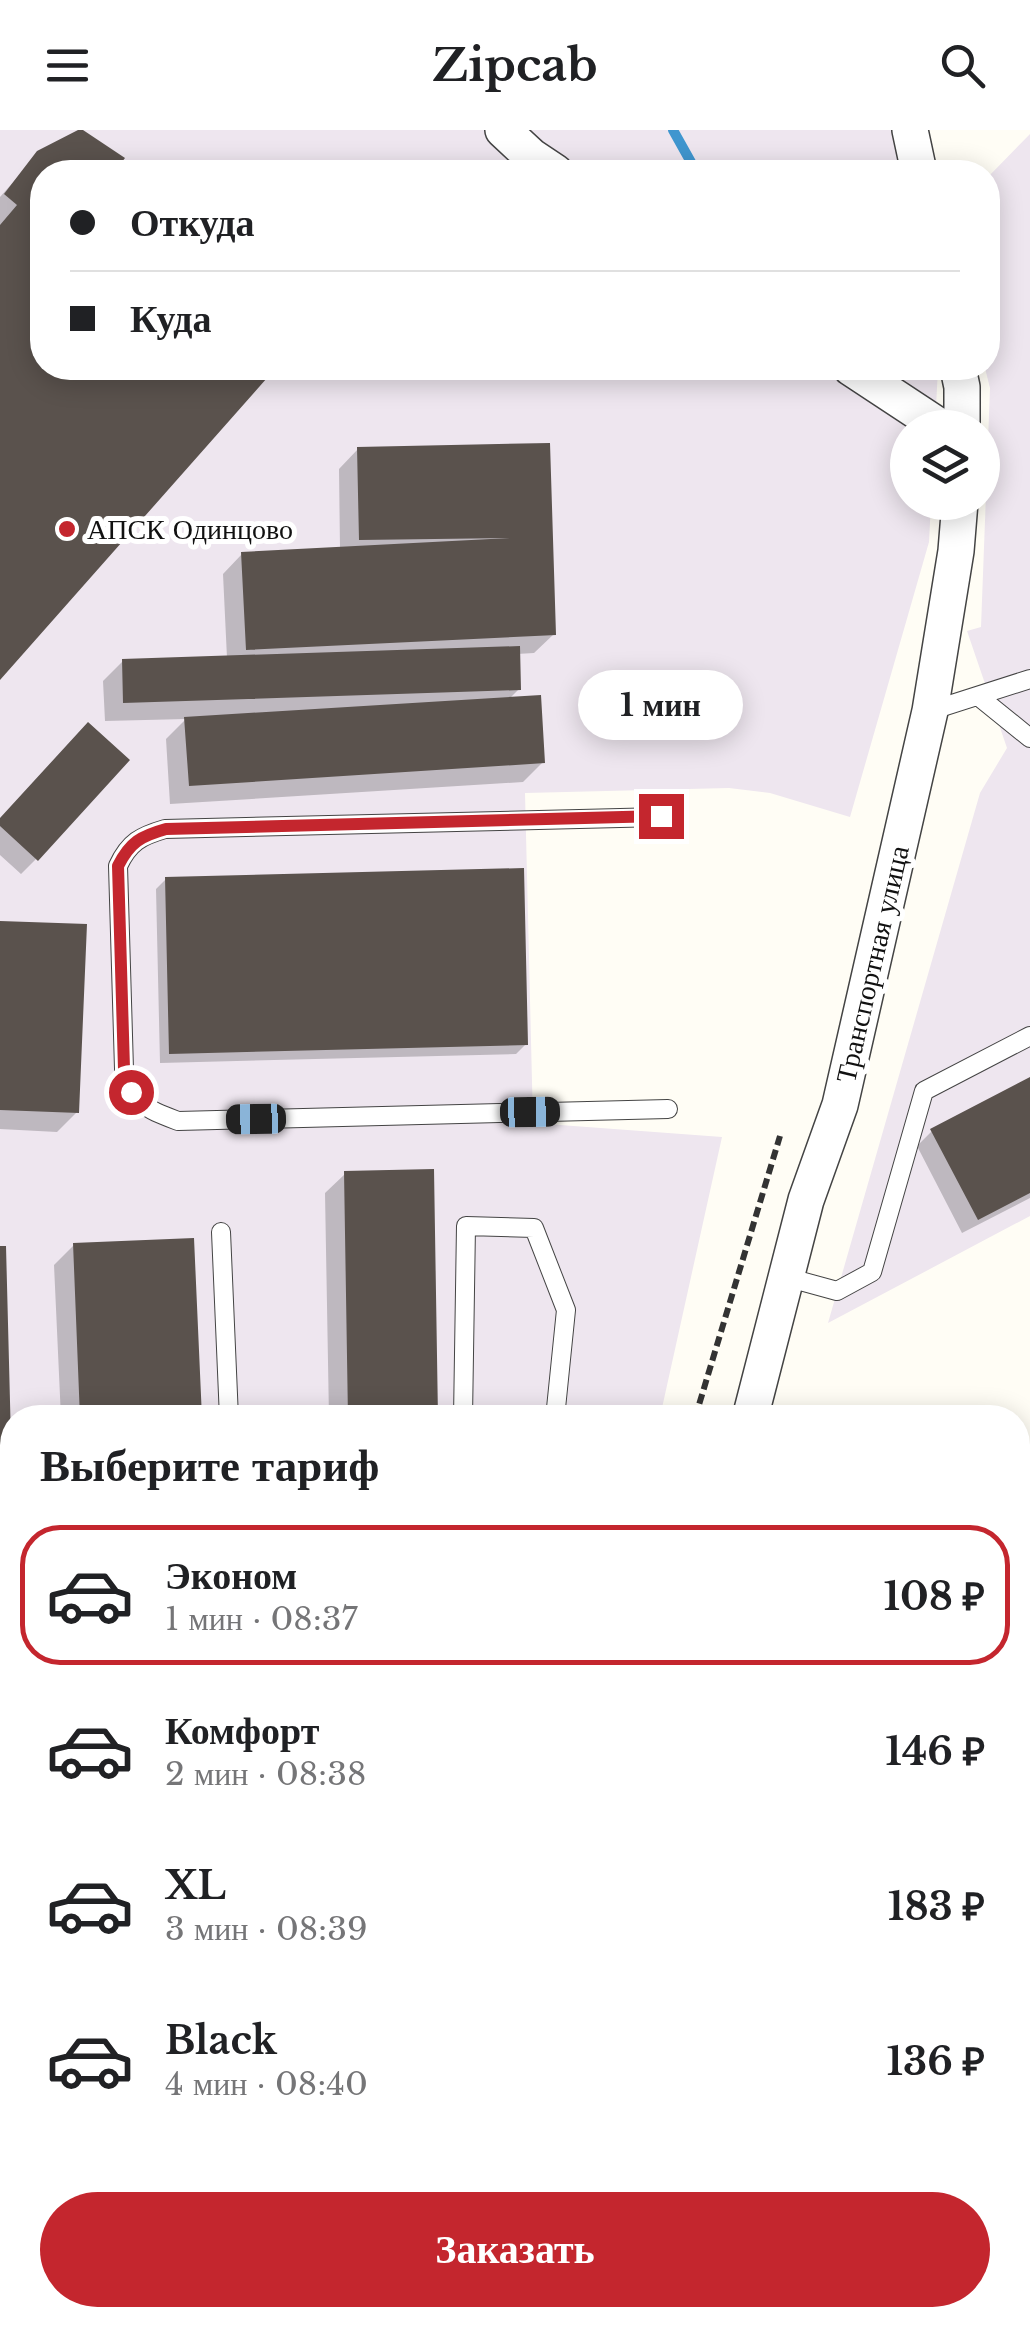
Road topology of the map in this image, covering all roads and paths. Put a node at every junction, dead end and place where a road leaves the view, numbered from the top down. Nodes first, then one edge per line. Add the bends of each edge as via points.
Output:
1 (503, 130) edge
2 (910, 130) edge
3 (536, 160) edge
4 (916, 160) edge
5 (869, 380) edge
6 (961, 380) edge
7 (915, 410) edge
8 (962, 410) edge
9 (959, 520) edge
10 (1030, 679) edge
11 (978, 696) junction
12 (930, 711) junction
13 (1030, 738) edge
14 (661, 816) dead end
15 (1030, 1036) edge
16 (668, 1109) dead end
17 (780, 1136) dead end
18 (221, 1232) dead end
19 (786, 1277) junction
20 (228, 1405) edge
21 (462, 1405) edge
22 (556, 1405) edge
23 (700, 1405) edge
24 (753, 1405) edge

1 - 3 street
2 - 4 street
5 - 7 street
6 - 8 street
9 - 12 street, Транспортная улица
10 - 11 lane
11 - 12 lane
11 - 13 lane
12 - 19 street, Транспортная улица via 840,1106
14 - 16 lane via 166,829 140,836 118,866 124,1069 145,1109 178,1121
15 - 19 lane via 924,1090 872,1272 837,1291
17 - 23 path
18 - 20 lane
19 - 24 street, Транспортная улица
21 - 22 lane via 466,1226 534,1228 566,1310

